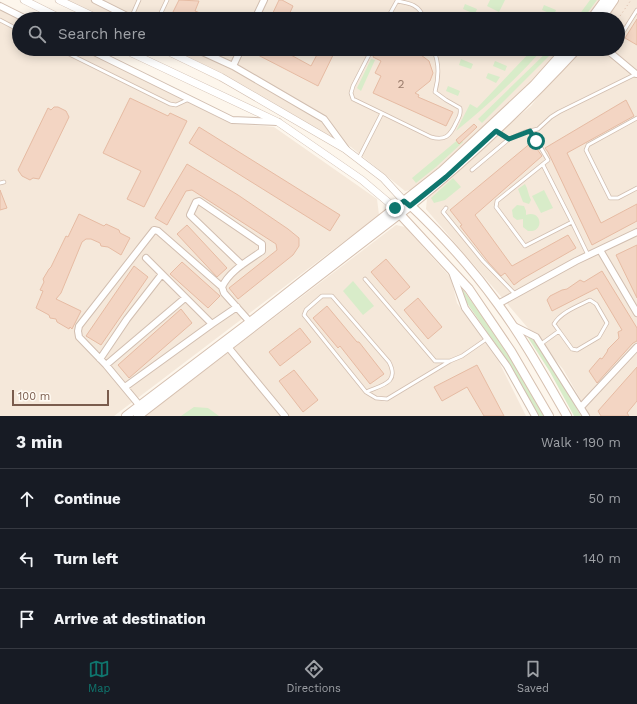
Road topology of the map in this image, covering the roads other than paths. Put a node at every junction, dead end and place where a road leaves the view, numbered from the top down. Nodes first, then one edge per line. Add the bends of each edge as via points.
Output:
1 (24, 0) edge
2 (59, 0) edge
3 (95, 0) edge
4 (139, 0) edge
5 (167, 0) edge
6 (264, 0) edge
7 (605, 0) edge
8 (614, 0) edge
9 (397, 1) edge
10 (0, 6) edge
11 (637, 10) edge
12 (12, 12) edge
13 (48, 12) edge
14 (84, 12) edge
15 (120, 12) edge
16 (134, 12) edge
17 (161, 12) edge
18 (258, 12) edge
19 (392, 12) edge
20 (422, 12) edge
21 (596, 12) edge
22 (605, 12) edge
23 (0, 20) edge
24 (12, 26) edge
25 (625, 29) edge
26 (73, 56) edge
27 (102, 56) edge
28 (138, 56) edge
29 (178, 56) edge
30 (211, 56) edge
31 (238, 56) edge
32 (368, 56) edge
33 (437, 56) edge
34 (560, 56) edge
35 (571, 56) edge
36 (616, 56) edge
37 (233, 66) junction
38 (637, 75) edge
39 (189, 99) junction
40 (382, 113) junction
41 (637, 118) edge
42 (278, 122) junction
43 (496, 131) junction
44 (530, 131) junction
45 (509, 139) junction
46 (347, 150) junction
47 (359, 158) junction
48 (543, 165) junction
49 (472, 170) dead end
50 (637, 188) edge
51 (408, 203) junction
52 (446, 208) dead end
53 (397, 211) junction
54 (572, 222) junction
55 (637, 232) edge
56 (600, 250) junction
57 (588, 255) junction
58 (146, 258) dead end
59 (242, 265) junction
60 (451, 268) junction
61 (162, 274) junction
62 (365, 279) dead end
63 (222, 287) junction
64 (514, 294) junction
65 (185, 298) junction
66 (498, 304) junction
67 (237, 307) junction
68 (637, 314) edge
69 (250, 322) junction
70 (212, 324) junction
71 (511, 324) junction
72 (559, 331) junction
73 (488, 338) junction
74 (541, 344) junction
75 (228, 347) junction
76 (637, 347) edge
77 (100, 359) junction
78 (450, 361) junction
79 (106, 365) junction
80 (125, 387) junction
81 (366, 392) junction
82 (140, 406) junction
83 (581, 407) junction
84 (126, 416) edge
85 (138, 416) edge
86 (285, 416) edge
87 (534, 416) edge
88 (549, 416) edge
89 (567, 416) edge
90 (586, 416) edge

1 - 13 street
2 - 14 street
3 - 15 street
4 - 16 lane
5 - 17 lane
6 - 18 street
7 - 21 main road
8 - 22 main road
9 - 19 lane
9 - 20 lane via 417,6
10 - 12 street
11 - 25 lane
23 - 24 lane
26 - 39 lane via 170,104 176,106
27 - 39 street
28 - 42 street
29 - 46 street via 221,77
30 - 37 street
31 - 37 street
32 - 40 lane via 351,93 353,99
33 - 40 lane via 439,70 435,92 460,108 461,113 452,132 439,139 431,137
34 - 51 main road via 534,85
35 - 43 main road
36 - 38 street
37 - 46 street via 324,119
38 - 44 lane via 559,112 538,129
39 - 42 street via 232,120
40 - 47 lane
41 - 50 lane via 588,145 586,150 610,198 618,198
42 - 53 street via 362,180
43 - 45 lane
43 - 51 main road via 446,177
44 - 45 lane
44 - 48 lane via 548,160
45 - 49 lane
46 - 47 street
47 - 51 street
48 - 54 lane
48 - 54 lane via 497,201 496,207 525,246
51 - 53 main road
51 - 66 main road
52 - 64 lane via 444,212 483,261
53 - 60 main road
53 - 69 main road
53 - 75 main road
54 - 57 lane
55 - 56 street
56 - 57 street
56 - 68 street
57 - 64 street
58 - 61 street
59 - 59 street via 262,251 262,244 199,201 196,202 190,215
59 - 63 street via 225,280
60 - 73 street via 465,308
60 - 88 main road via 469,289
61 - 65 street
61 - 77 street
62 - 78 lane via 435,361
63 - 67 street
63 - 77 street via 154,230 79,326 79,338
64 - 66 street
65 - 70 street
65 - 79 street
66 - 71 main road
67 - 69 street
67 - 70 street
69 - 82 main road
70 - 80 street
71 - 74 street via 536,337
71 - 89 main road
72 - 72 lane via 572,349 577,350 599,337 607,323 596,304 590,300 555,322
72 - 74 lane
73 - 78 lane
73 - 87 street via 507,366
74 - 83 street
75 - 85 main road
75 - 86 street
76 - 83 street
77 - 79 street
78 - 81 lane via 387,399 376,398
79 - 80 street
80 - 82 street
81 - 81 lane via 387,383 393,377 394,370 332,296 322,296 304,315
82 - 84 main road
83 - 90 street

